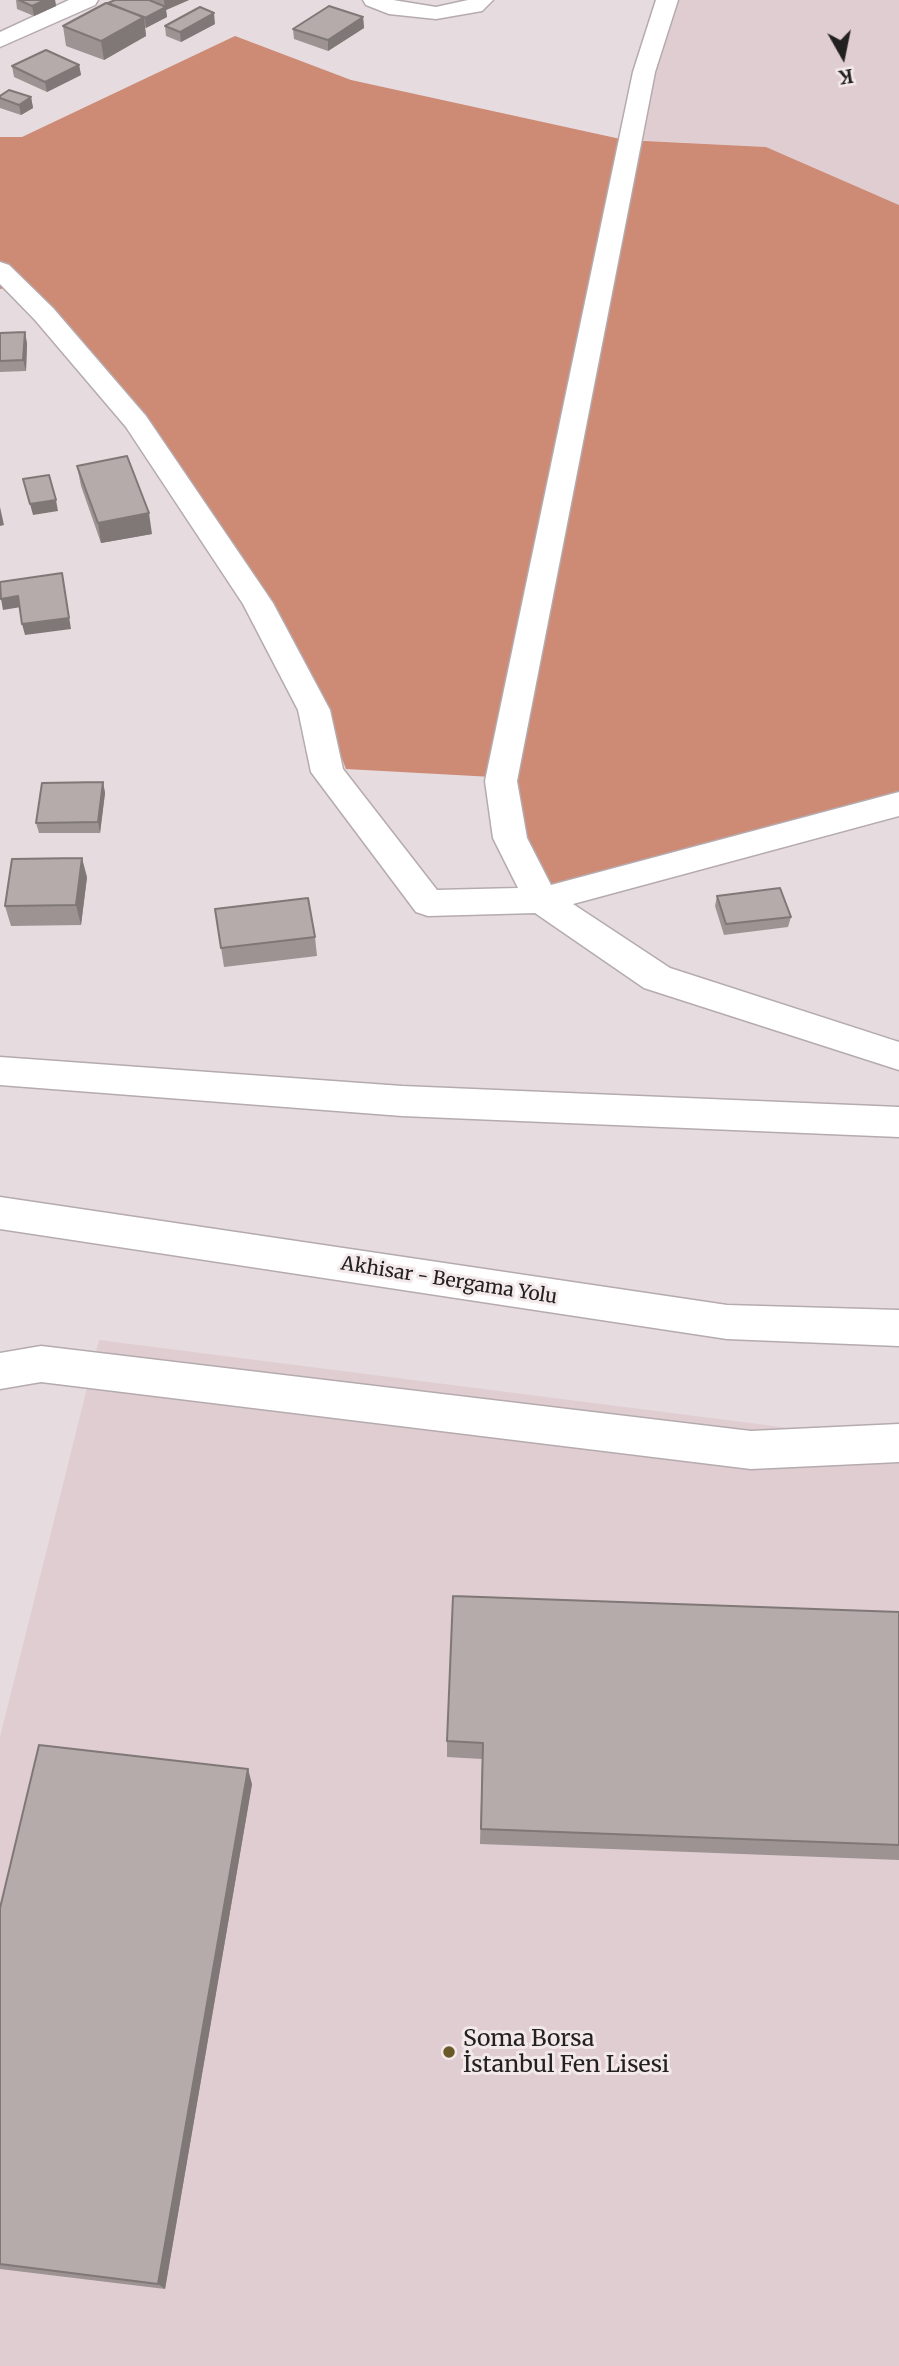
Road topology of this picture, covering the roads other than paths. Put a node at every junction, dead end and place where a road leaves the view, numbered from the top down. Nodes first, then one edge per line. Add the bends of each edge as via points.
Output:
1 (87, 0) edge
2 (374, 0) edge
3 (482, 0) edge
4 (667, 0) edge
5 (0, 40) edge
6 (0, 270) edge
7 (899, 804) edge
8 (541, 900) junction
9 (899, 1056) edge
10 (0, 1071) edge
11 (899, 1122) edge
12 (0, 1213) edge
13 (899, 1328) edge
14 (0, 1371) edge
15 (899, 1443) edge

1 - 5 street
2 - 3 street via 397,9 436,13
4 - 8 street via 644,72 501,780 510,838
6 - 8 street via 136,422 258,603 314,710 327,772 428,903
7 - 8 street
8 - 9 street via 657,978
10 - 11 street via 402,1101
12 - 13 street, Akhisar - Bergama Yolu via 727,1322
14 - 15 street via 40,1364 751,1450

